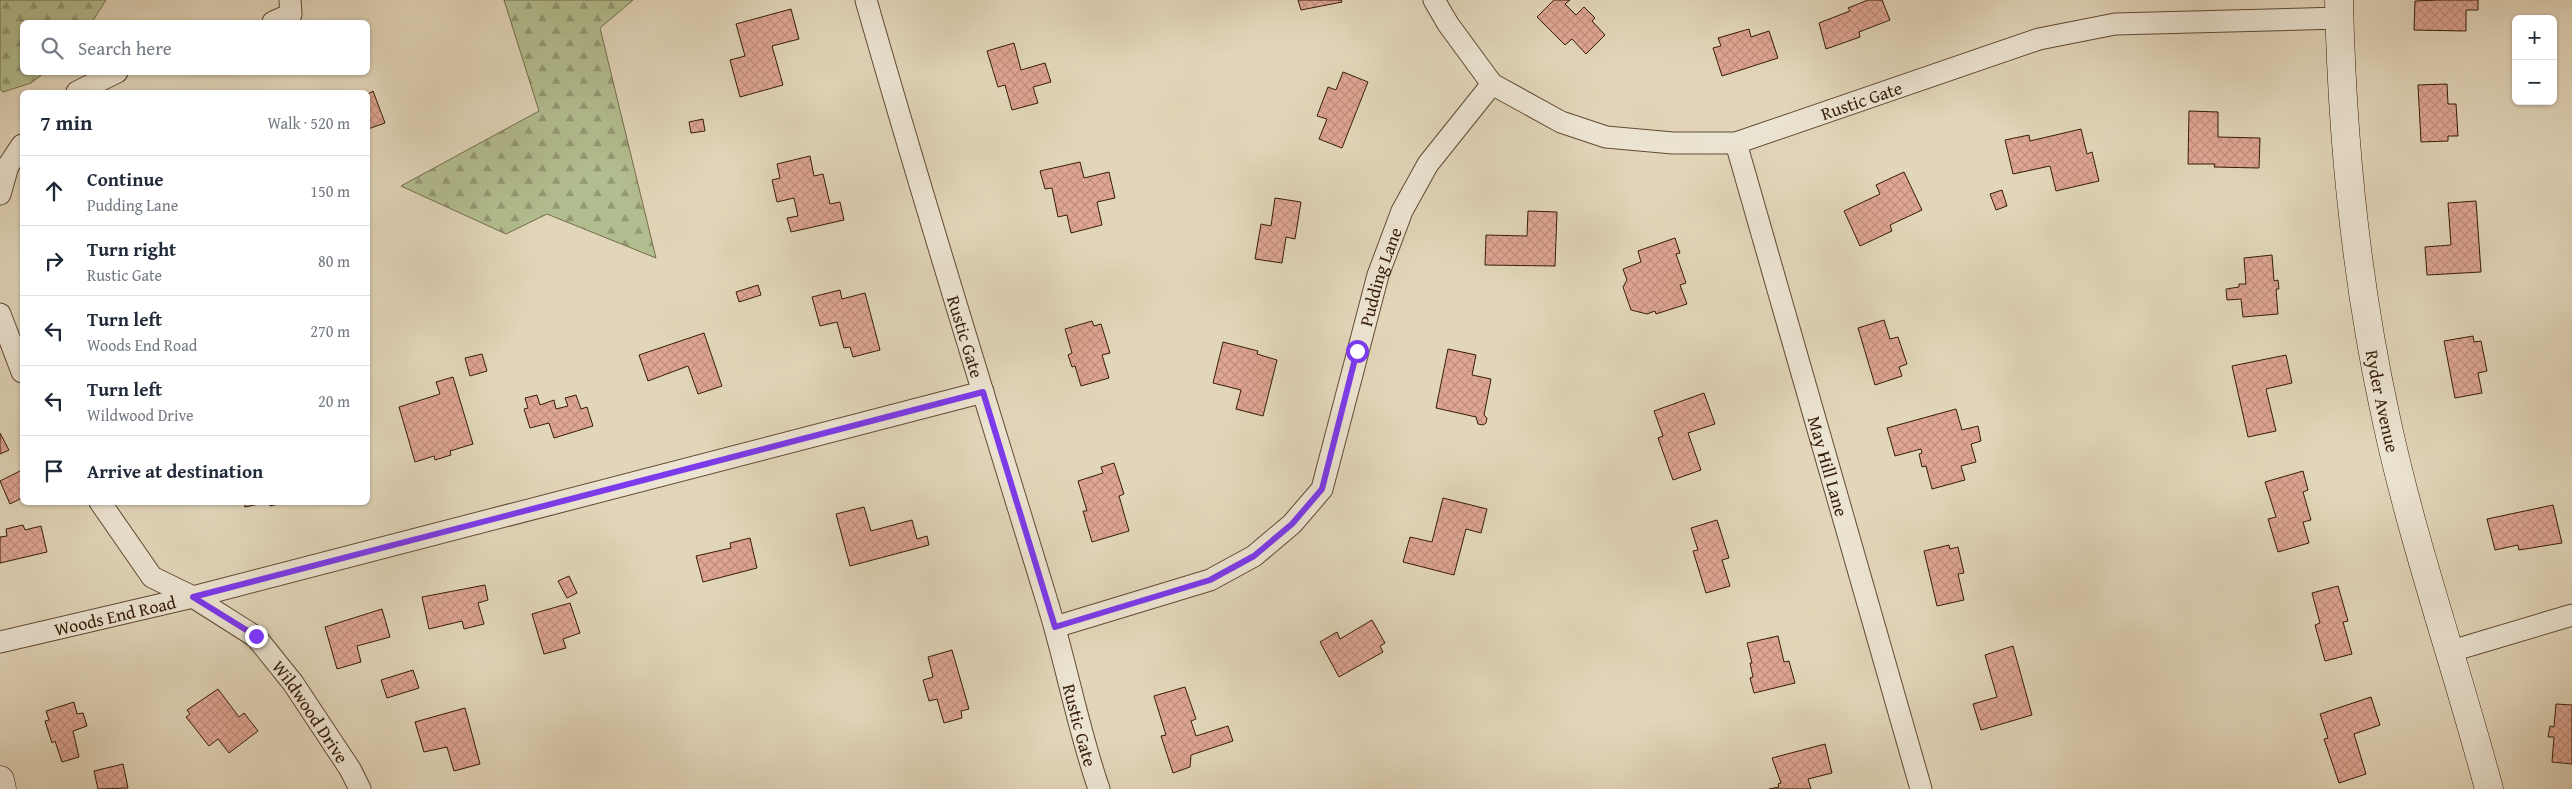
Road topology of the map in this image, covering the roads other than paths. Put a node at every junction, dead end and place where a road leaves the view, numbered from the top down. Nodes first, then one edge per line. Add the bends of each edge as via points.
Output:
1 (290, 0) edge
2 (866, 0) edge
3 (1434, 0) edge
4 (2339, 9) edge
5 (278, 20) edge
6 (111, 75) edge
7 (1492, 84) junction
8 (81, 90) edge
9 (1736, 143) junction
10 (20, 148) edge
11 (0, 194) edge
12 (0, 314) edge
13 (20, 367) edge
14 (983, 392) junction
15 (102, 505) edge
16 (193, 597) junction
17 (2572, 615) edge
18 (1055, 627) junction
19 (0, 642) edge
20 (2448, 652) junction
21 (0, 780) edge
22 (2, 789) edge
23 (360, 789) edge
24 (1099, 789) edge
25 (1920, 789) edge
26 (2489, 789) edge

1 - 5 street via 291,14
2 - 14 street, Rustic Gate
3 - 7 street, Rustic Gate
4 - 9 street, Rustic Gate via 2115,24 2039,39
4 - 20 street, Ryder Avenue via 2347,167 2385,418
6 - 8 street
7 - 9 street, Rustic Gate via 1562,122 1606,137 1673,143
7 - 18 street, Pudding Lane via 1428,164 1402,211 1378,275 1322,489 1292,524 1254,556 1210,580
9 - 25 street, May Hill Lane
10 - 11 street via 8,166
12 - 13 street
14 - 16 street, Woods End Road
14 - 18 street, Rustic Gate
15 - 16 street, Wildwood Drive via 152,577
16 - 19 street, Woods End Road
16 - 23 street, Wildwood Drive via 256,636 293,683
17 - 20 street
18 - 24 street, Rustic Gate via 1076,717
20 - 26 street, Ryder Avenue
21 - 22 street

